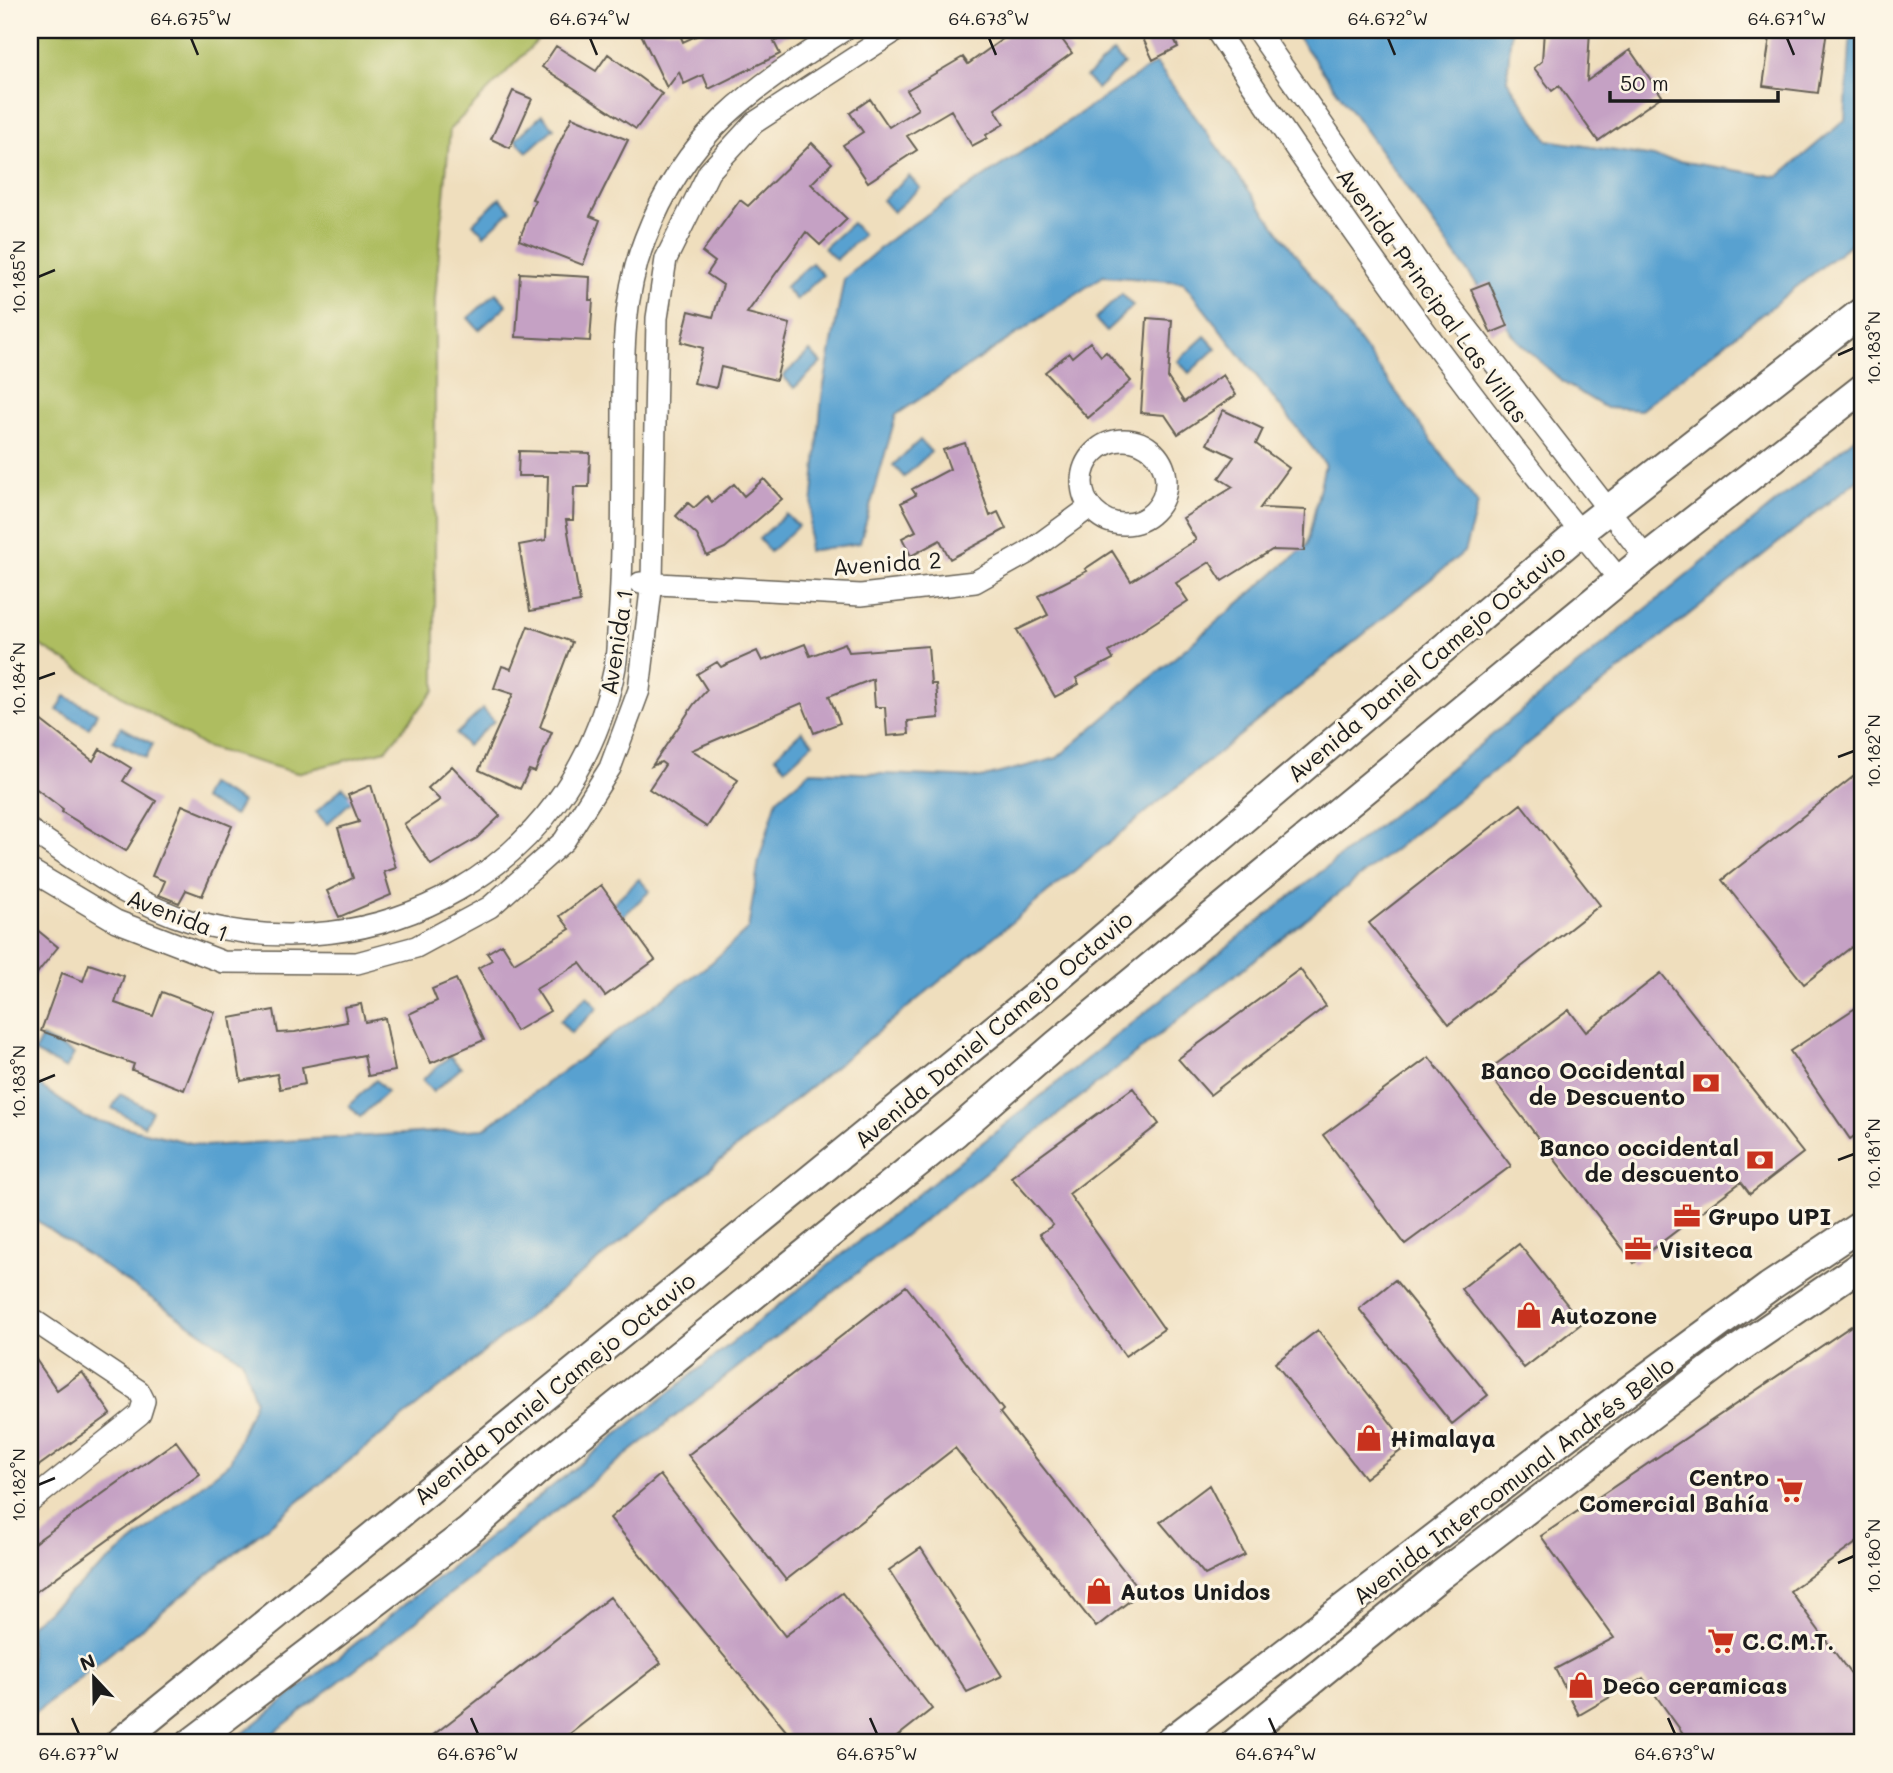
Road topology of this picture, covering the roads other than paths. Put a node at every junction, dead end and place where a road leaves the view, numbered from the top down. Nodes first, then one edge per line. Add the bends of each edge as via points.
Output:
1 (844, 30) edge
2 (897, 30) edge
3 (1216, 30) edge
4 (1257, 30) edge
5 (1863, 311) edge
6 (1863, 388) edge
7 (1090, 507) dead end
8 (1608, 509) junction
9 (1580, 532) junction
10 (1646, 558) junction
11 (1620, 580) junction
12 (622, 582) junction
13 (651, 584) junction
14 (30, 830) edge
15 (30, 870) edge
16 (1863, 1224) edge
17 (1863, 1264) edge
18 (30, 1318) edge
19 (30, 1502) edge
20 (119, 1743) edge
21 (191, 1743) edge
22 (1168, 1743) edge
23 (1235, 1743) edge

1 - 12 street, Avenida 1 via 764,82 724,115 692,149 643,242 626,315
2 - 13 street, Avenida 1 via 754,122 709,172 666,259 657,318
3 - 9 street, Avenida Principal Las Villas via 1334,207
4 - 8 street, Avenida Principal Las Villas via 1433,284
5 - 8 main road, Avenida Daniel Camejo Octavio
6 - 10 main road
7 - 13 street, Avenida 2 via 1027,553 975,582 861,595
8 - 9 main road, Avenida Daniel Camejo Octavio
8 - 10 street, Avenida Principal Las Villas
9 - 11 street, Avenida Principal Las Villas
9 - 20 main road, Avenida Daniel Camejo Octavio via 1034,997
10 - 11 main road
11 - 21 main road via 1066,1036 956,1132 543,1465 469,1531
12 - 13 street, Avenida 2
12 - 14 street, Avenida 1 via 615,671 576,774 527,839 457,890 412,912 358,930 309,936 244,933 188,920 128,896
13 - 15 street, Avenida 1 via 639,690 610,768 565,841 490,907 416,947 357,963 223,962 116,921
16 - 22 main road, Avenida Intercomunal Andrés Bello via 1571,1433
17 - 23 main road, Avenida Intercomunal Andrés Bello via 1728,1356 1441,1575
18 - 19 street via 139,1391 144,1401 140,1414

